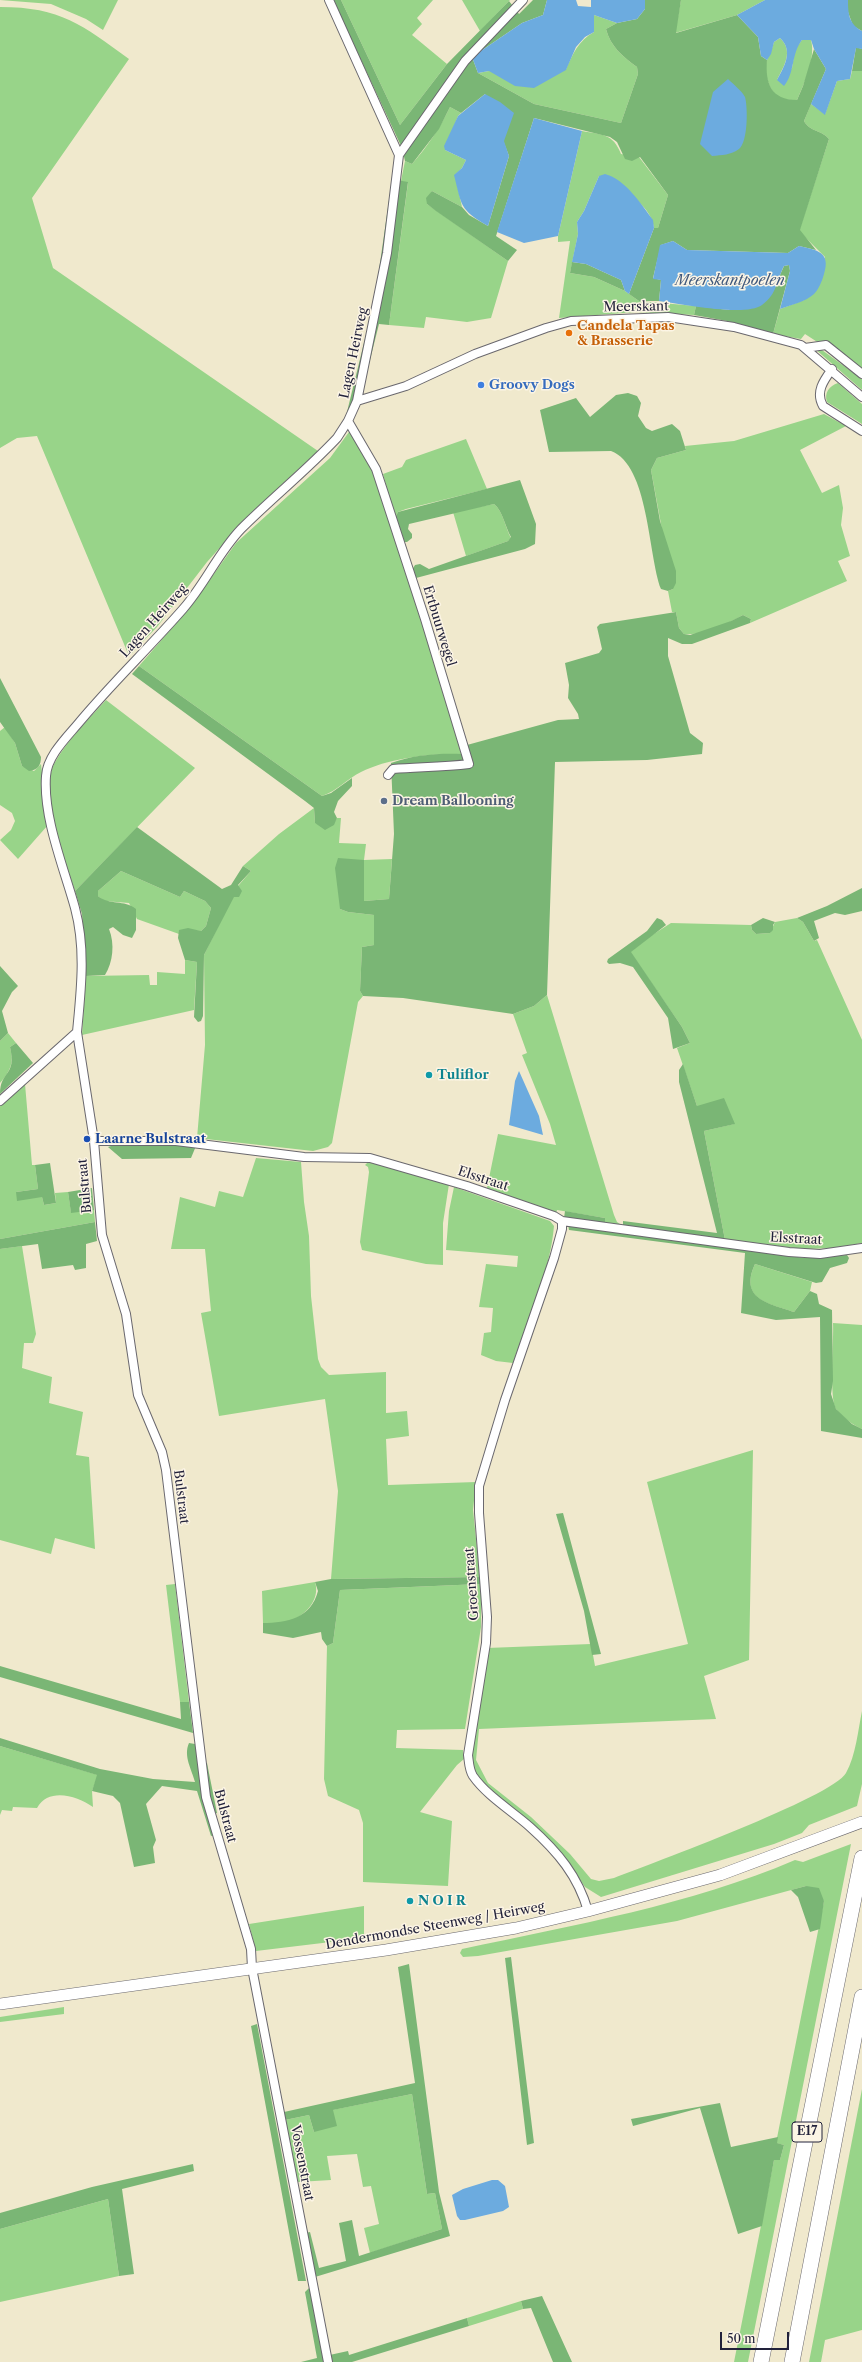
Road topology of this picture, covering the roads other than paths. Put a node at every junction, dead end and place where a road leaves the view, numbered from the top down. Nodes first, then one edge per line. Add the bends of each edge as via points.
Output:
1 (329, 0) edge
2 (523, 0) edge
3 (400, 155) junction
4 (805, 348) junction
5 (832, 369) junction
6 (862, 374) edge
7 (862, 396) edge
8 (357, 401) junction
9 (348, 421) junction
10 (862, 431) edge
11 (388, 775) dead end
12 (76, 1032) junction
13 (0, 1101) edge
14 (94, 1141) junction
15 (562, 1221) junction
16 (862, 1248) edge
17 (862, 1822) edge
18 (862, 1858) edge
19 (588, 1911) junction
20 (252, 1968) junction
21 (862, 1997) edge
22 (0, 2004) edge
23 (328, 2362) edge
24 (761, 2362) edge
25 (792, 2362) edge

1 - 3 street
2 - 3 street, Lagen Heirweg via 465,61
3 - 8 street, Lagen Heirweg via 387,253
4 - 5 street, Meerskant
4 - 6 street via 826,345
4 - 8 street, Meerskant via 741,329 697,320 668,318 571,321 511,339 406,386
5 - 7 street, Meerskant
5 - 10 street via 822,383 821,402 823,406
8 - 9 street, Lagen Heirweg
9 - 11 street, Ertbuurwegel via 376,469 469,764 393,769
9 - 12 street, Lagen Heirweg via 323,454 226,547 184,608 84,716 54,756 46,774 49,810 53,835 76,909 82,946 81,990
12 - 13 street
12 - 14 street, Bulstraat
14 - 15 street, Elsstraat via 176,1141 304,1158 370,1158 467,1186
14 - 20 street, Bulstraat via 102,1235 126,1314 138,1395 162,1452 166,1470 206,1797 251,1949
15 - 16 street, Elsstraat via 789,1252 820,1254
15 - 19 street, Groenstraat via 554,1258 505,1400 479,1486 487,1616 486,1643 468,1755 470,1769 477,1781 561,1858 582,1889
17 - 19 main road, Dendermondse Steenweg / Heirweg via 720,1875
18 - 24 highway, E17
19 - 20 main road, Dendermondse Steenweg / Heirweg via 516,1928 443,1941
20 - 22 main road, Dendermondse Steenweg / Heirweg
20 - 23 street, Vossenstraat
21 - 25 highway, E17

